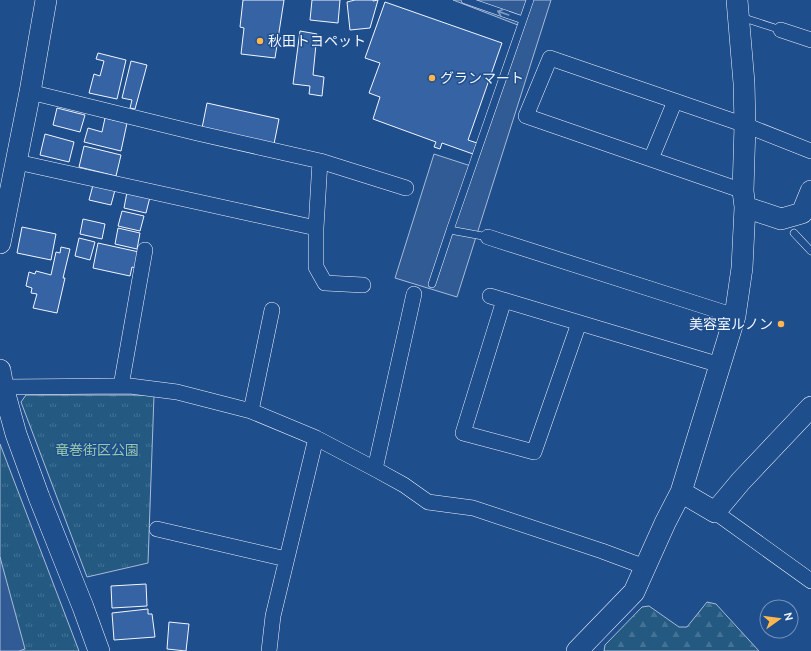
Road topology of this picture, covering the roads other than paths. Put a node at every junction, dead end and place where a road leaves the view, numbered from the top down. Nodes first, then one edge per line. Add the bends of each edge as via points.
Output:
1 (46, 0) edge
2 (465, 0) edge
3 (530, 0) edge
4 (736, 4) edge
5 (523, 20) junction
6 (782, 30) joint
7 (811, 40) edge
8 (30, 92) junction
9 (675, 101) junction
10 (745, 126) junction
11 (811, 150) edge
12 (652, 159) junction
13 (320, 161) junction
14 (16, 162) junction
15 (406, 188) dead end
16 (811, 190) edge
17 (744, 199) junction
18 (316, 228) junction
19 (450, 230) junction
20 (794, 233) dead end
21 (488, 237) joint
22 (0, 243) edge
23 (145, 250) dead end
24 (811, 250) edge
25 (432, 284) dead end
26 (363, 285) dead end
27 (414, 294) dead end
28 (272, 310) dead end
29 (735, 316) junction
30 (579, 323) junction
31 (720, 365) junction
32 (2, 378) edge
33 (121, 386) junction
34 (811, 407) edge
35 (251, 411) junction
36 (316, 438) junction
37 (375, 468) junction
38 (681, 492) junction
39 (715, 512) junction
40 (157, 529) dead end
41 (286, 559) junction
42 (645, 566) junction
43 (811, 581) edge
44 (99, 651) edge
45 (269, 651) edge
46 (577, 651) edge

1 - 8 street
5 -> 2 lane
3 - 5 lane
4 - 6 lane
4 - 10 street via 744,83
5 - 19 lane
6 - 7 street
8 - 13 street
8 - 14 street
9 - 10 street
9 - 12 street
9 - 12 street via 550,58 526,116
10 - 11 street
10 - 17 street
12 - 17 street
13 - 15 street
13 - 18 street
14 - 18 street
14 - 22 street via 9,184
16 - 17 street via 802,213 781,219
17 - 29 street via 742,268
18 - 26 street via 316,267 326,283
19 - 21 lane
19 - 25 lane
20 - 24 lane
21 - 29 street
23 - 33 street
27 - 37 street
28 - 35 street
29 - 31 street
30 - 30 street via 497,298 463,433 534,452
30 - 31 street
31 - 38 street
32 - 33 street
32 - 44 street via 16,434
33 - 35 street via 177,392
34 - 39 street
35 - 36 street
36 - 37 street
36 - 41 street
37 - 42 street via 428,502 473,508
38 - 39 street
38 - 42 street
39 - 43 street
40 - 41 street
41 - 45 street via 272,616
42 - 46 street via 634,592

